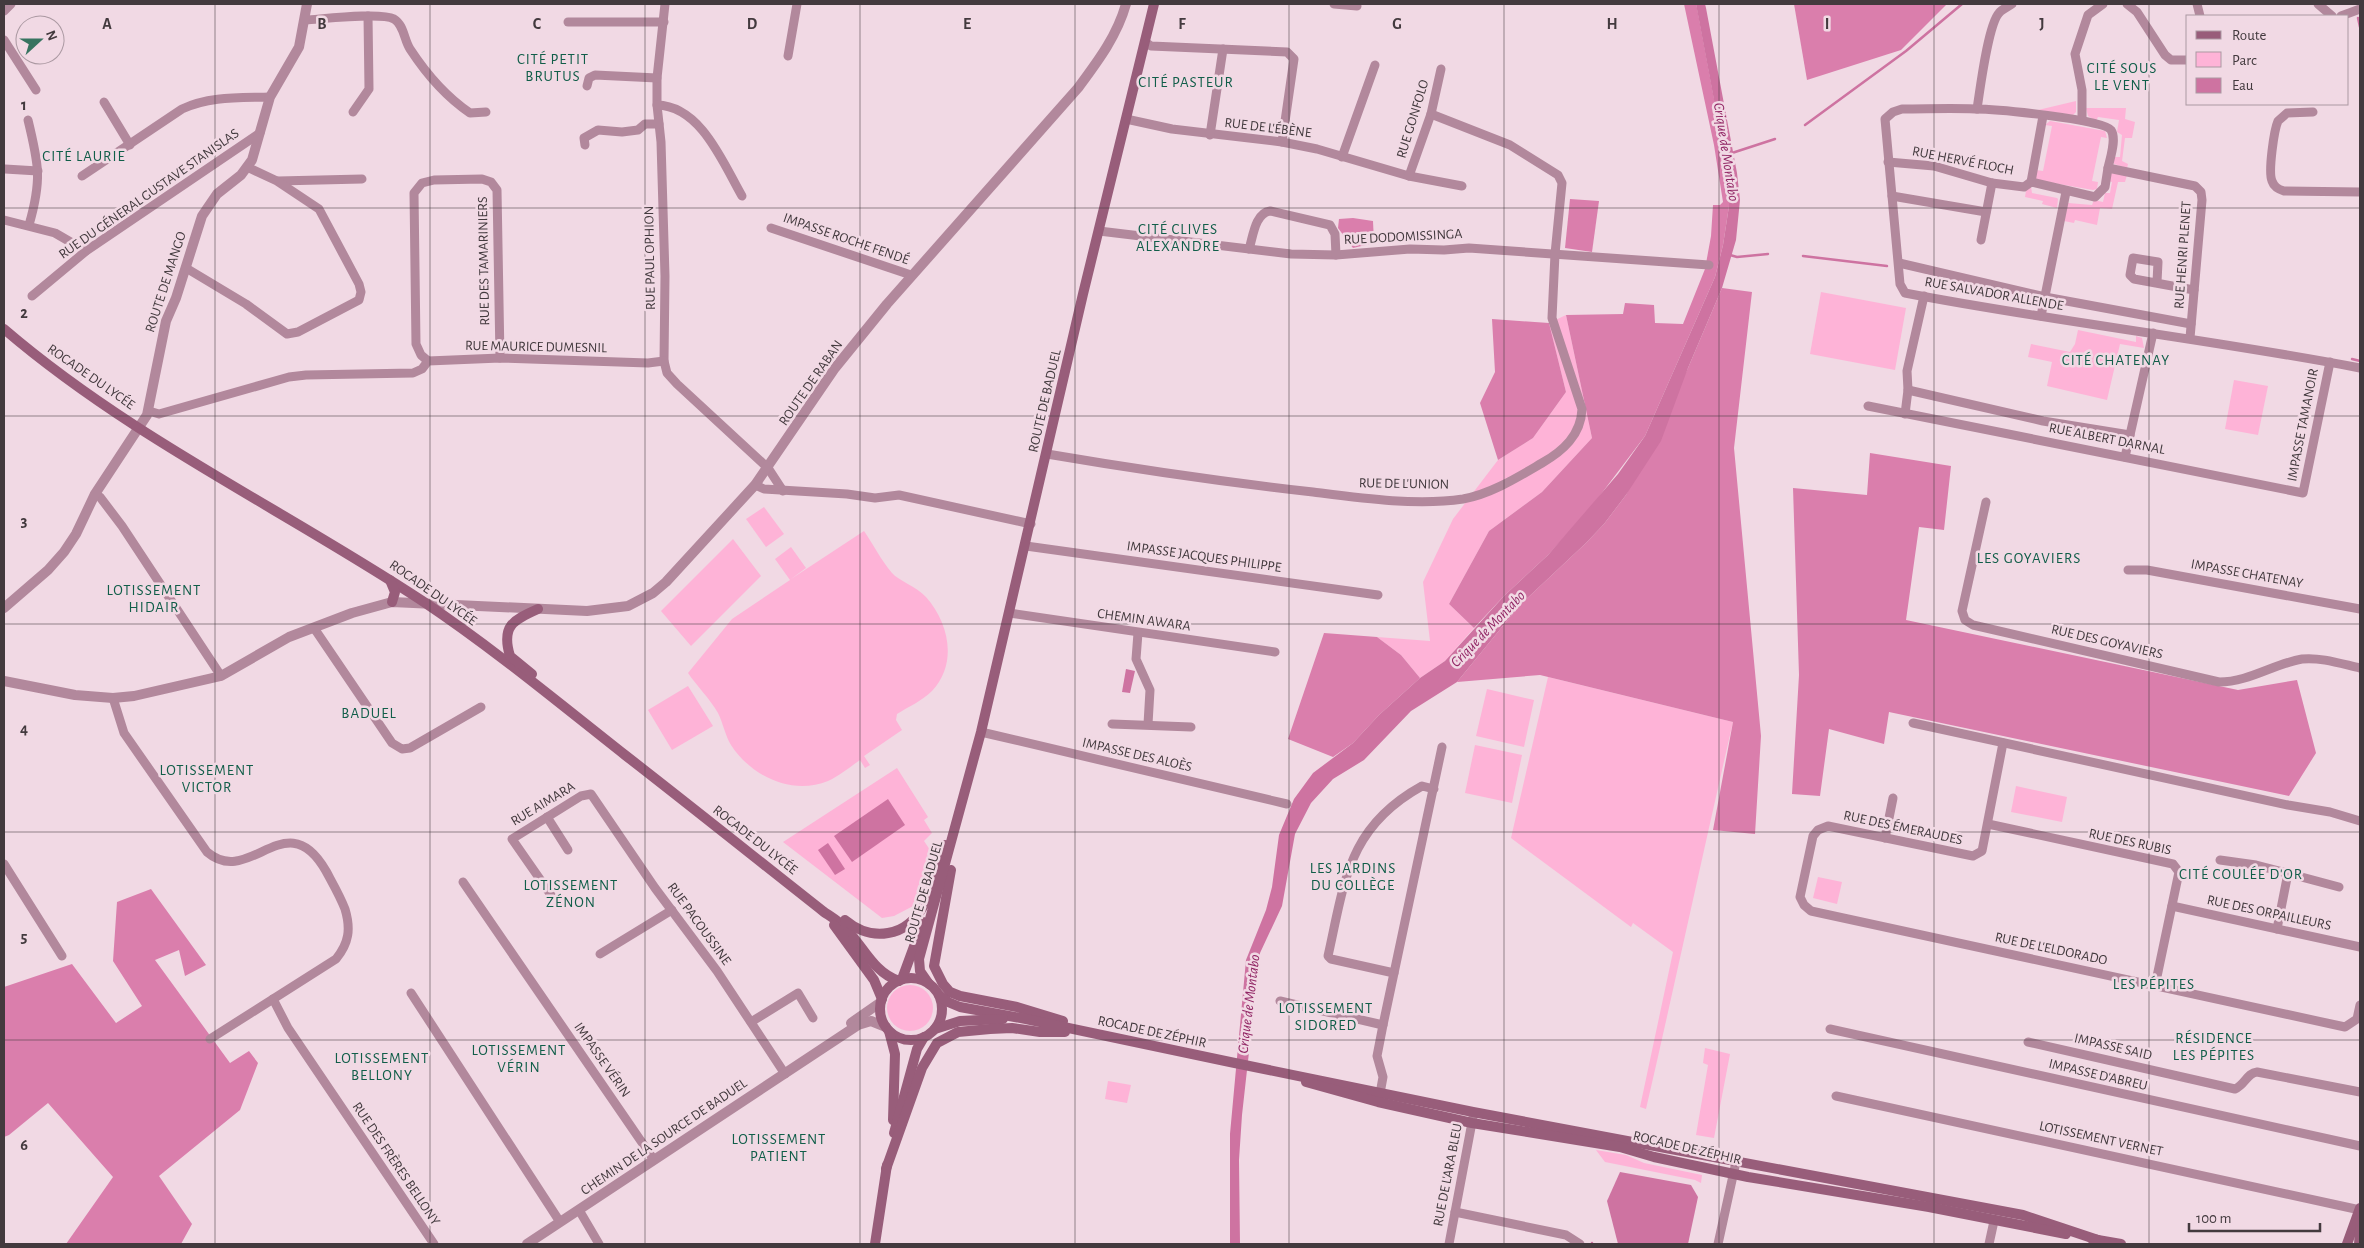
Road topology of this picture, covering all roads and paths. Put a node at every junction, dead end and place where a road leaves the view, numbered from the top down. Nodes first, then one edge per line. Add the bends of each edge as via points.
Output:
1 (11, 4) edge
2 (307, 4) edge
3 (665, 4) edge
4 (796, 4) edge
5 (1126, 4) edge
6 (1154, 4) edge
7 (1334, 4) edge
8 (2012, 4) edge
9 (2103, 4) edge
10 (2127, 4) edge
11 (2318, 4) edge
12 (1357, 6) dead end
13 (2360, 10) edge
14 (4, 11) edge
15 (2331, 15) edge
16 (2344, 15) edge
17 (368, 16) junction
18 (306, 20) junction
19 (568, 22) dead end
20 (664, 22) junction
21 (4, 40) edge
22 (1145, 42) junction
23 (1223, 49) junction
24 (788, 56) dead end
25 (2186, 60) edge
26 (1375, 65) dead end
27 (1441, 69) dead end
28 (658, 78) junction
29 (587, 86) dead end
30 (36, 90) dead end
31 (270, 97) junction
32 (104, 102) dead end
33 (657, 105) junction
34 (1977, 109) junction
35 (353, 112) dead end
36 (486, 112) dead end
37 (2313, 112) dead end
38 (1431, 114) junction
39 (2043, 116) junction
40 (1126, 119) junction
41 (28, 120) dead end
42 (2082, 120) junction
43 (659, 124) junction
44 (260, 133) junction
45 (1210, 135) junction
46 (1282, 142) junction
47 (130, 145) junction
48 (585, 146) dead end
49 (1342, 157) junction
50 (1888, 162) junction
51 (247, 167) junction
52 (2108, 168) junction
53 (5, 169) edge
54 (38, 171) junction
55 (82, 176) dead end
56 (1409, 176) junction
57 (362, 179) dead end
58 (277, 181) junction
59 (2031, 182) junction
60 (1992, 183) junction
61 (1462, 186) dead end
62 (2066, 192) junction
63 (2360, 192) edge
64 (742, 196) dead end
65 (1892, 196) junction
66 (1986, 212) junction
67 (4, 220) edge
68 (29, 225) junction
69 (771, 228) dead end
70 (1099, 230) junction
71 (1982, 240) dead end
72 (1249, 249) junction
73 (86, 251) junction
74 (1555, 254) junction
75 (1336, 255) junction
76 (1899, 263) junction
77 (1709, 265) dead end
78 (186, 268) junction
79 (911, 276) junction
80 (2157, 282) dead end
81 (2194, 290) junction
82 (32, 296) dead end
83 (1924, 296) junction
84 (2045, 297) junction
85 (2041, 316) junction
86 (2191, 324) junction
87 (4, 329) edge
88 (2153, 333) junction
89 (2190, 338) junction
90 (500, 358) junction
91 (428, 361) junction
92 (664, 361) junction
93 (2330, 362) junction
94 (2360, 368) edge
95 (1908, 390) junction
96 (1868, 406) dead end
97 (149, 411) junction
98 (1905, 414) junction
99 (138, 428) junction
100 (2130, 435) junction
101 (1047, 454) junction
102 (2125, 457) junction
103 (768, 468) junction
104 (755, 485) junction
105 (783, 491) junction
106 (2303, 493) joint
107 (95, 494) junction
108 (1986, 502) dead end
109 (1031, 524) junction
110 (1026, 546) junction
111 (2128, 570) dead end
112 (389, 580) junction
113 (1378, 595) dead end
114 (392, 602) junction
115 (5, 604) edge
116 (427, 604) junction
117 (538, 609) junction
118 (2360, 609) edge
119 (1009, 613) junction
120 (314, 628) junction
121 (1138, 633) junction
122 (1275, 652) dead end
123 (2360, 668) edge
124 (221, 676) junction
125 (4, 681) edge
126 (553, 697) junction
127 (113, 698) junction
128 (481, 707) dead end
129 (1913, 723) dead end
130 (1112, 724) dead end
131 (1148, 724) junction
132 (1191, 727) dead end
133 (981, 732) junction
134 (2003, 743) junction
135 (1442, 747) dead end
136 (1434, 789) junction
137 (588, 794) joint
138 (1893, 798) dead end
139 (1287, 804) dead end
140 (962, 805) junction
141 (546, 817) junction
142 (2360, 821) edge
143 (1988, 824) junction
144 (1885, 838) junction
145 (568, 850) dead end
146 (2220, 860) dead end
147 (4, 864) edge
148 (764, 864) junction
149 (2288, 873) junction
150 (463, 882) dead end
151 (2339, 887) dead end
152 (552, 895) dead end
153 (2172, 906) junction
154 (672, 910) junction
155 (1811, 911) joint
156 (824, 912) junction
157 (2277, 929) junction
158 (2360, 947) edge
159 (600, 954) dead end
160 (62, 956) dead end
161 (1394, 973) junction
162 (901, 980) junction
163 (929, 984) junction
164 (2154, 986) junction
165 (411, 992) dead end
166 (939, 995) junction
167 (272, 999) junction
168 (882, 1001) junction
169 (1280, 1001) dead end
170 (2360, 1005) edge
171 (813, 1018) dead end
172 (1026, 1019) junction
173 (750, 1022) junction
174 (1383, 1026) junction
175 (888, 1029) junction
176 (935, 1029) junction
177 (1830, 1029) dead end
178 (1086, 1032) junction
179 (924, 1037) junction
180 (210, 1039) dead end
181 (2028, 1042) dead end
182 (817, 1053) junction
183 (1273, 1070) junction
184 (785, 1074) junction
185 (1380, 1088) junction
186 (2360, 1092) edge
187 (1836, 1096) dead end
188 (1378, 1102) junction
189 (1474, 1112) junction
190 (1472, 1123) junction
191 (891, 1146) junction
192 (2360, 1146) edge
193 (654, 1160) junction
194 (1736, 1162) junction
195 (886, 1169) junction
196 (1733, 1174) junction
197 (2360, 1209) edge
198 (579, 1210) junction
199 (1455, 1212) junction
200 (1994, 1221) junction
201 (560, 1222) junction
202 (2360, 1230) edge
203 (2098, 1240) junction
204 (434, 1244) edge
205 (527, 1244) edge
206 (599, 1244) edge
207 (874, 1244) edge
208 (1449, 1244) edge
209 (1580, 1244) edge
210 (1718, 1244) edge
211 (1989, 1244) edge
212 (2121, 1244) edge
213 (2348, 1244) edge
214 (2359, 1244) edge

1 - 14 street
2 - 18 street, ROUTE DE MANGO
3 - 20 street, RUE PAUL OPHION
4 - 24 street
5 - 79 street, ROUTE DE RABAN via 1121,22 1103,54 1078,88
6 - 22 main road, ROUTE DE BADUEL
7 - 12 street
8 - 34 street via 1996,18
9 - 42 street via 2088,14 2075,54 2082,90
10 - 25 street via 2137,12 2165,55 2171,60
11 - 15 street
13 - 16 street
17 - 18 street
17 - 35 street via 369,89
17 - 36 street via 393,18 400,24 408,47 436,86 470,113
18 - 31 street, ROUTE DE MANGO via 299,47
19 - 20 street
20 - 28 street, RUE PAUL OPHION
21 - 30 street
22 - 23 street via 1152,46
22 - 40 main road, ROUTE DE BADUEL
23 - 45 street
23 - 46 street via 1287,52 1292,55
26 - 49 street
27 - 38 street, RUE GONFOLO
28 - 29 street via 595,75 589,78
28 - 33 street, RUE PAUL OPHION
31 - 44 street, ROUTE DE MANGO
31 - 47 street via 212,98 195,103
32 - 47 street
33 - 43 street, RUE PAUL OPHION
33 - 64 street via 678,109 705,132
34 - 39 street, RUE SALVADOR ALLENDE
34 - 50 street, RUE SALVADOR ALLENDE via 1902,109 1893,112 1885,119
37 - 63 street via 2287,113 2278,121 2272,184 2284,191
38 - 56 street, RUE GONFOLO
38 - 74 street, RUE DE L'UNION via 1510,145 1558,175 1562,183
39 - 42 street, RUE SALVADOR ALLENDE
39 - 59 street
40 - 45 street, RUE DE L'ÉBÈNE
40 - 70 main road, ROUTE DE BADUEL
41 - 54 street
42 - 52 street via 2112,130 2114,138
43 - 48 street via 646,124 638,130 622,132 598,130 584,138
43 - 92 street, RUE PAUL OPHION via 665,276
44 - 51 street, ROUTE DE MANGO
44 - 73 street, RUE DU GÉNERAL GUSTAVE STANISLAS
45 - 46 street, RUE DE L'ÉBÈNE
46 - 49 street, RUE DE L'ÉBÈNE
47 - 55 street
49 - 56 street, RUE DE L'ÉBÈNE
50 - 60 street, RUE HERVÉ FLOCH via 1934,166
50 - 65 street, RUE SALVADOR ALLENDE
51 - 58 street
51 - 78 street, ROUTE DE MANGO via 209,204 202,216
52 - 62 street via 2105,187 2098,196
52 - 81 street, RUE HENRI PLENET via 2194,186 2201,192
53 - 54 street
54 - 68 street via 38,196
56 - 61 street, RUE DE L'ÉBÈNE
57 - 58 street
58 - 78 street via 314,204 321,212 359,284 362,292 359,300 298,332 287,334 246,304
59 - 60 street, RUE HERVÉ FLOCH via 2024,187
59 - 62 street
60 - 66 street
62 - 84 street
65 - 66 street
65 - 76 street, RUE SALVADOR ALLENDE
66 - 71 street
67 - 68 street
68 - 73 street via 54,232
69 - 79 street, IMPASSE ROCHE FENDÉ
70 - 72 street, RUE DODOMISSINGA
70 - 101 main road, ROUTE DE BADUEL
72 - 75 street, RUE DODOMISSINGA
72 - 75 street via 1260,217 1270,211 1330,225 1335,234
73 - 82 street, RUE DU GÉNERAL GUSTAVE STANISLAS
74 - 75 street, RUE DODOMISSINGA via 1469,248
74 - 77 street, RUE DODOMISSINGA
74 - 101 street, RUE DE L'UNION via 1552,318 1582,409 1580,424 1560,452 1486,492 1464,499 1373,499 1256,486
76 - 83 street, RUE SALVADOR ALLENDE via 1900,284 1905,293
76 - 84 street
78 - 97 street, ROUTE DE MANGO via 166,321
79 - 103 street, ROUTE DE RABAN via 835,368
80 - 81 street
81 - 86 street, RUE HENRI PLENET
83 - 85 street, RUE SALVADOR ALLENDE
83 - 95 street via 1906,371
84 - 85 street
84 - 86 street
85 - 88 street, RUE SALVADOR ALLENDE
86 - 89 street, RUE HENRI PLENET
87 - 99 main road, ROCADE DU LYCÉE
88 - 89 street, RUE SALVADOR ALLENDE
88 - 100 street, RUE ALBERT DARNAL
89 - 93 street, RUE SALVADOR ALLENDE
90 - 91 street, RUE MAURICE DUMESNIL
90 - 91 street, RUE DES TAMARINIERS via 496,188 490,180 434,180 422,183 414,193 416,344
90 - 92 street, RUE MAURICE DUMESNIL
91 - 97 street, RUE MAURICE DUMESNIL via 413,373 289,377 159,414
92 - 103 street, RUE PAUL OPHION via 667,372 677,384
93 - 94 street, RUE SALVADOR ALLENDE
93 - 106 street, IMPASSE TAMANOIR
95 - 98 street
95 - 100 street, RUE ALBERT DARNAL via 2043,421
96 - 98 street, RUE ALBERT DARNAL
97 - 99 street, ROUTE DE MANGO
98 - 102 street, RUE ALBERT DARNAL
99 - 107 street, ROUTE DE MANGO
99 - 112 main road, ROCADE DU LYCÉE
100 - 102 street
101 - 109 main road, ROUTE DE BADUEL
102 - 106 street, RUE ALBERT DARNAL
103 - 104 street, ROUTE DE RABAN
103 - 105 street, RUE PAUL OPHION
104 - 105 street via 764,490
104 - 117 street, ROUTE DE RABAN via 666,582 643,600 611,610
105 - 109 street via 881,498 898,495
107 - 115 street, ROUTE DE MANGO via 64,552 48,570
107 - 124 street via 122,526
108 - 123 street, RUE DES GOYAVIERS via 1962,611 1965,620 1973,625 2220,682 2242,680 2301,660 2320,660
109 - 110 main road, ROUTE DE BADUEL
110 - 113 street, IMPASSE JACQUES PHILIPPE
110 - 119 main road, ROUTE DE BADUEL
111 - 118 street, IMPASSE CHATENAY via 2147,570
112 - 114 main road via 395,592
112 - 116 main road, ROCADE DU LYCÉE
114 - 116 street, ROUTE DE RABAN
114 - 120 street, ROUTE DE RABAN
116 - 117 street, ROUTE DE RABAN
116 - 126 main road, ROCADE DU LYCÉE
117 - 126 main road via 512,623 507,633 507,646 510,656 537,678
119 - 121 street, CHEMIN AWARA
119 - 133 main road, ROUTE DE BADUEL
120 - 124 street, ROUTE DE RABAN via 289,637
120 - 128 street via 392,743 402,749 410,748
121 - 122 street, CHEMIN AWARA
121 - 131 street via 1136,659 1150,690
124 - 127 street, ROUTE DE RABAN
125 - 127 street, ROUTE DE RABAN via 52,692
126 - 148 main road, ROCADE DU LYCÉE
127 - 167 street via 124,733 206,852 232,862 279,844 298,845 318,858 341,898 349,928 344,950 336,959
129 - 134 street
130 - 131 street
131 - 132 street
133 - 139 street, IMPASSE DES ALOÈS
133 - 140 main road, ROUTE DE BADUEL
134 - 142 street
134 - 143 street, RUE DES ÉMERAUDES
135 - 136 street
136 - 161 street
136 - 161 street via 1422,786 1404,796 1384,813 1360,843 1350,864 1328,956
137 - 141 street, RUE AIMARA
137 - 154 street, RUE PACOUSSINE via 595,799
138 - 144 street
140 - 148 main road via 951,827 928,896 910,923 892,932 872,934 856,928 779,871
140 - 162 main road, ROUTE DE BADUEL
140 - 163 main road, ROUTE DE BADUEL via 919,960 920,971
140 - 178 main road via 934,966 937,975 950,992 960,996 1041,1014 1073,1024
141 - 145 street
141 - 152 street, RUE AIMARA via 512,839
143 - 144 street, RUE DES ÉMERAUDES via 1982,851 1973,856
143 - 153 street, RUE DES RUBIS via 2173,864 2178,872
144 - 155 street, RUE DES ÉMERAUDES via 1828,826 1818,830 1813,836 1800,897
146 - 149 street
147 - 160 street
148 - 156 main road, ROCADE DU LYCÉE
149 - 151 street
149 - 157 street
150 - 193 street, IMPASSE VÉRIN
153 - 157 street, RUE DES ORPAILLEURS
153 - 164 street, RUE DES RUBIS
154 - 159 street
154 - 173 street, RUE PACOUSSINE
155 - 164 street, RUE DE L'ELDORADO
156 - 162 main road, ROCADE DU LYCÉE via 848,931 878,970
156 - 168 main road, ROCADE DU LYCÉE via 874,980
157 - 158 street, RUE DES ORPAILLEURS
161 - 174 street
162 - 163 main road via 912,978
162 - 168 main road via 887,990
163 - 166 main road
164 - 170 street, RUE DE L'ELDORADO via 2346,1027 2357,1019
165 - 201 street
166 - 172 main road, ROCADE DE ZÉPHIR via 960,1007
166 - 176 main road via 941,1016
167 - 180 street
167 - 204 street, RUE DES FRÈRES BELLONY via 288,1028
168 - 175 main road via 881,1015
168 - 182 street, CHEMIN DE LA SOURCE DE BADUEL
169 - 174 street
171 - 173 street via 798,993
172 - 176 main road, ROCADE DE ZÉPHIR via 960,1021
172 - 178 main road, ROCADE DE ZÉPHIR
173 - 184 street, RUE PACOUSSINE
174 - 185 street via 1377,1056 1383,1077
175 - 179 main road via 906,1040
175 - 182 street, CHEMIN DE LA SOURCE DE BADUEL via 866,1021
175 - 191 main road via 894,1047 896,1074
176 - 179 main road
177 - 192 street, IMPASSE D'ABREU
178 - 183 main road, ROCADE DE ZÉPHIR
178 - 195 main road via 1012,1028 958,1032 937,1043 922,1068
179 - 191 main road via 908,1078
181 - 186 street, IMPASSE SAID via 2235,1089 2257,1072
182 - 184 street, CHEMIN DE LA SOURCE DE BADUEL
183 - 185 main road, ROCADE DE ZÉPHIR
183 - 188 main road, ROCADE DE ZÉPHIR via 1327,1090
184 - 193 street, CHEMIN DE LA SOURCE DE BADUEL
185 - 188 street
185 - 189 main road, ROCADE DE ZÉPHIR
187 - 197 street, LOTISSEMENT VERNET
188 - 190 main road, ROCADE DE ZÉPHIR
189 - 190 street, RUE DE L'ARA BLEU
189 - 194 main road, ROCADE DE ZÉPHIR
190 - 196 main road, ROCADE DE ZÉPHIR via 1620,1147
190 - 199 street, RUE DE L'ARA BLEU
191 - 195 main road
193 - 198 street, CHEMIN DE LA SOURCE DE BADUEL
194 - 196 street
194 - 203 main road, ROCADE DE ZÉPHIR via 2023,1215
195 - 207 main road
196 - 200 main road, ROCADE DE ZÉPHIR
196 - 210 street
197 - 213 main road
198 - 201 street, CHEMIN DE LA SOURCE DE BADUEL
198 - 206 street
199 - 208 street, RUE DE L'ARA BLEU
199 - 209 street via 1566,1235
200 - 203 main road, ROCADE DE ZÉPHIR
200 - 211 street
201 - 205 street, CHEMIN DE LA SOURCE DE BADUEL
202 - 214 main road
203 - 212 main road, ROCADE DE ZÉPHIR

